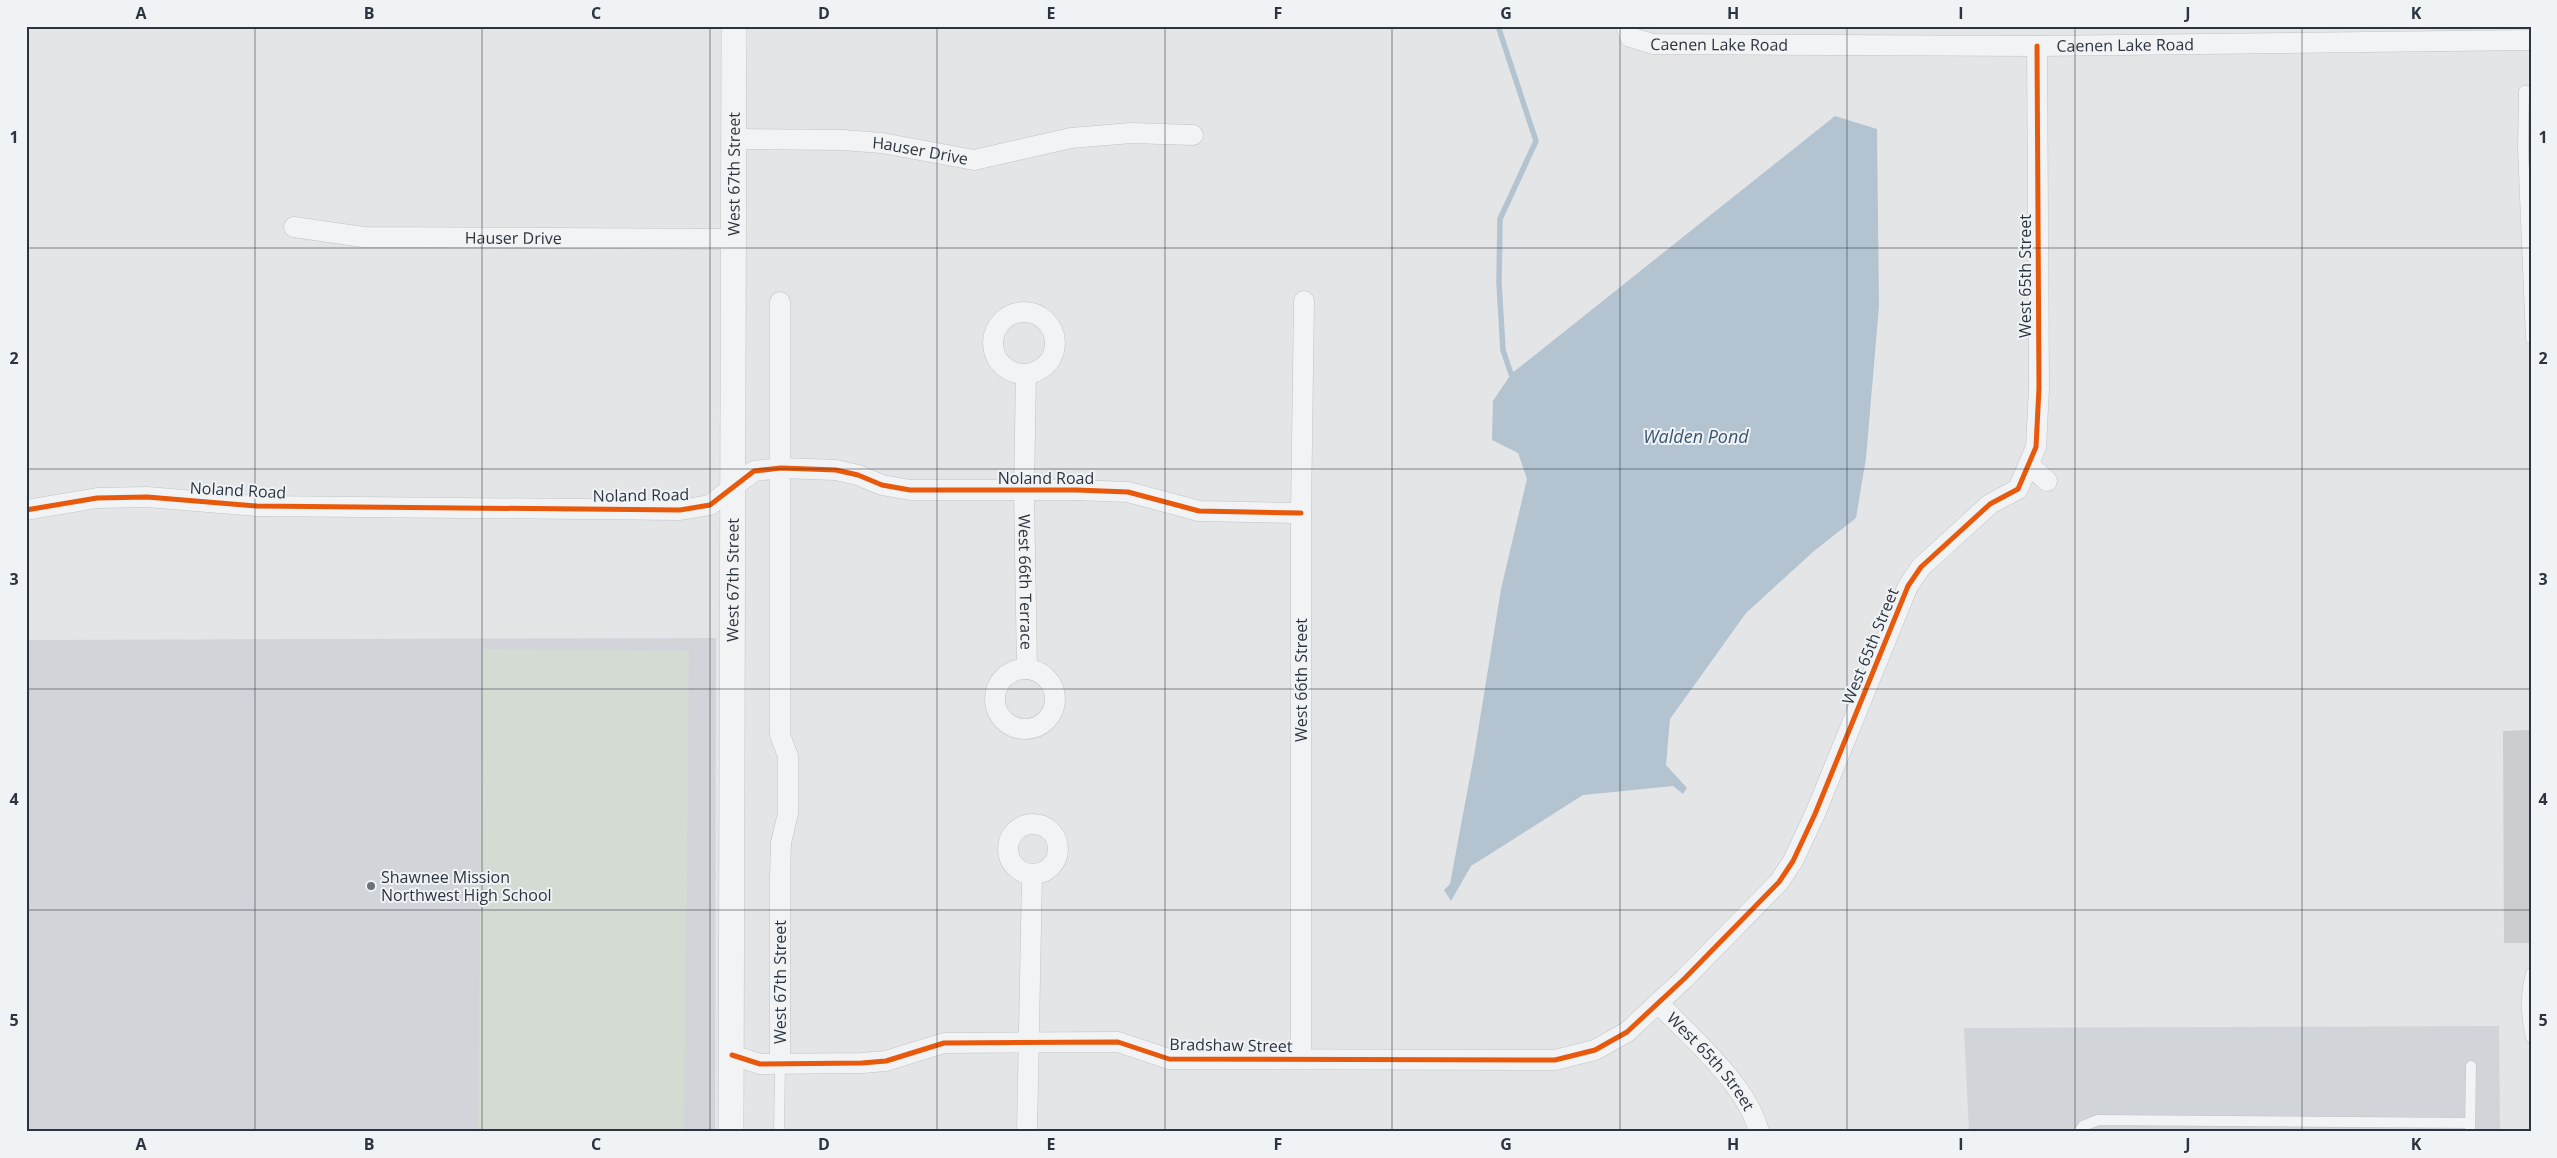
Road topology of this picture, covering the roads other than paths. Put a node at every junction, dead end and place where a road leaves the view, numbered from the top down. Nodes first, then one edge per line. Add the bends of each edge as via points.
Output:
1 (734, 26) edge
2 (1628, 32) edge
3 (2531, 40) edge
4 (2037, 46) junction
5 (2531, 91) edge
6 (1193, 135) dead end
7 (735, 138) junction
8 (294, 227) dead end
9 (734, 238) junction
10 (1304, 301) dead end
11 (780, 302) dead end
12 (2531, 339) edge
13 (1026, 374) dead end
14 (2028, 465) junction
15 (781, 468) junction
16 (2047, 481) dead end
17 (734, 486) junction
18 (1024, 491) junction
19 (26, 510) edge
20 (1301, 513) junction
21 (1027, 669) dead end
22 (1032, 875) dead end
23 (2531, 972) edge
24 (1658, 1003) junction
25 (2531, 1038) edge
26 (1028, 1041) junction
27 (732, 1055) junction
28 (1301, 1059) junction
29 (780, 1064) junction
30 (2471, 1066) dead end
31 (2470, 1127) edge
32 (731, 1132) edge
33 (779, 1132) edge
34 (1027, 1132) edge
35 (1759, 1132) edge
36 (2079, 1132) edge

1 - 7 street, West 67th Street
2 - 4 street, Caenen Lake Road via 1653,44
3 - 4 street, Caenen Lake Road
4 - 14 street, West 65th Street via 2039,388 2036,447
5 - 12 lane via 2524,91 2523,148
6 - 7 street, Hauser Drive via 1130,132 1071,138 974,160 882,143
7 - 9 street, West 67th Street
8 - 9 street, Hauser Drive via 362,237
9 - 17 street, West 67th Street
10 - 20 street, West 66th Street
11 - 15 street, West 67th Street
13 - 18 street, West 66th Terrace
14 - 16 street
14 - 24 street, West 65th Street via 2018,489 1990,504 1921,567 1908,586 1815,814 1793,861 1779,882
15 - 17 street, Noland Road via 754,471
15 - 18 street, Noland Road via 836,470 910,490
15 - 29 street, West 67th Street via 780,735 788,756 788,813 781,843
17 - 19 street, Noland Road via 710,505 680,510 257,506 147,497 97,498
17 - 27 street, West 67th Street
18 - 20 street, Noland Road via 1128,492 1199,511
18 - 21 street, West 66th Terrace
20 - 28 street, West 66th Street
22 - 26 street
23 - 25 lane via 2527,1021
24 - 28 street, Bradshaw Street via 1627,1032 1595,1050 1555,1060
24 - 35 street, West 65th Street via 1741,1092
26 - 28 street, Bradshaw Street via 1118,1042 1169,1059
26 - 29 street, Bradshaw Street via 944,1043 878,1062
26 - 34 street
27 - 29 street, Bradshaw Street via 760,1064
27 - 32 street, West 67th Street
29 - 33 lane
30 - 31 lane
31 - 36 lane via 2098,1120 2083,1126

